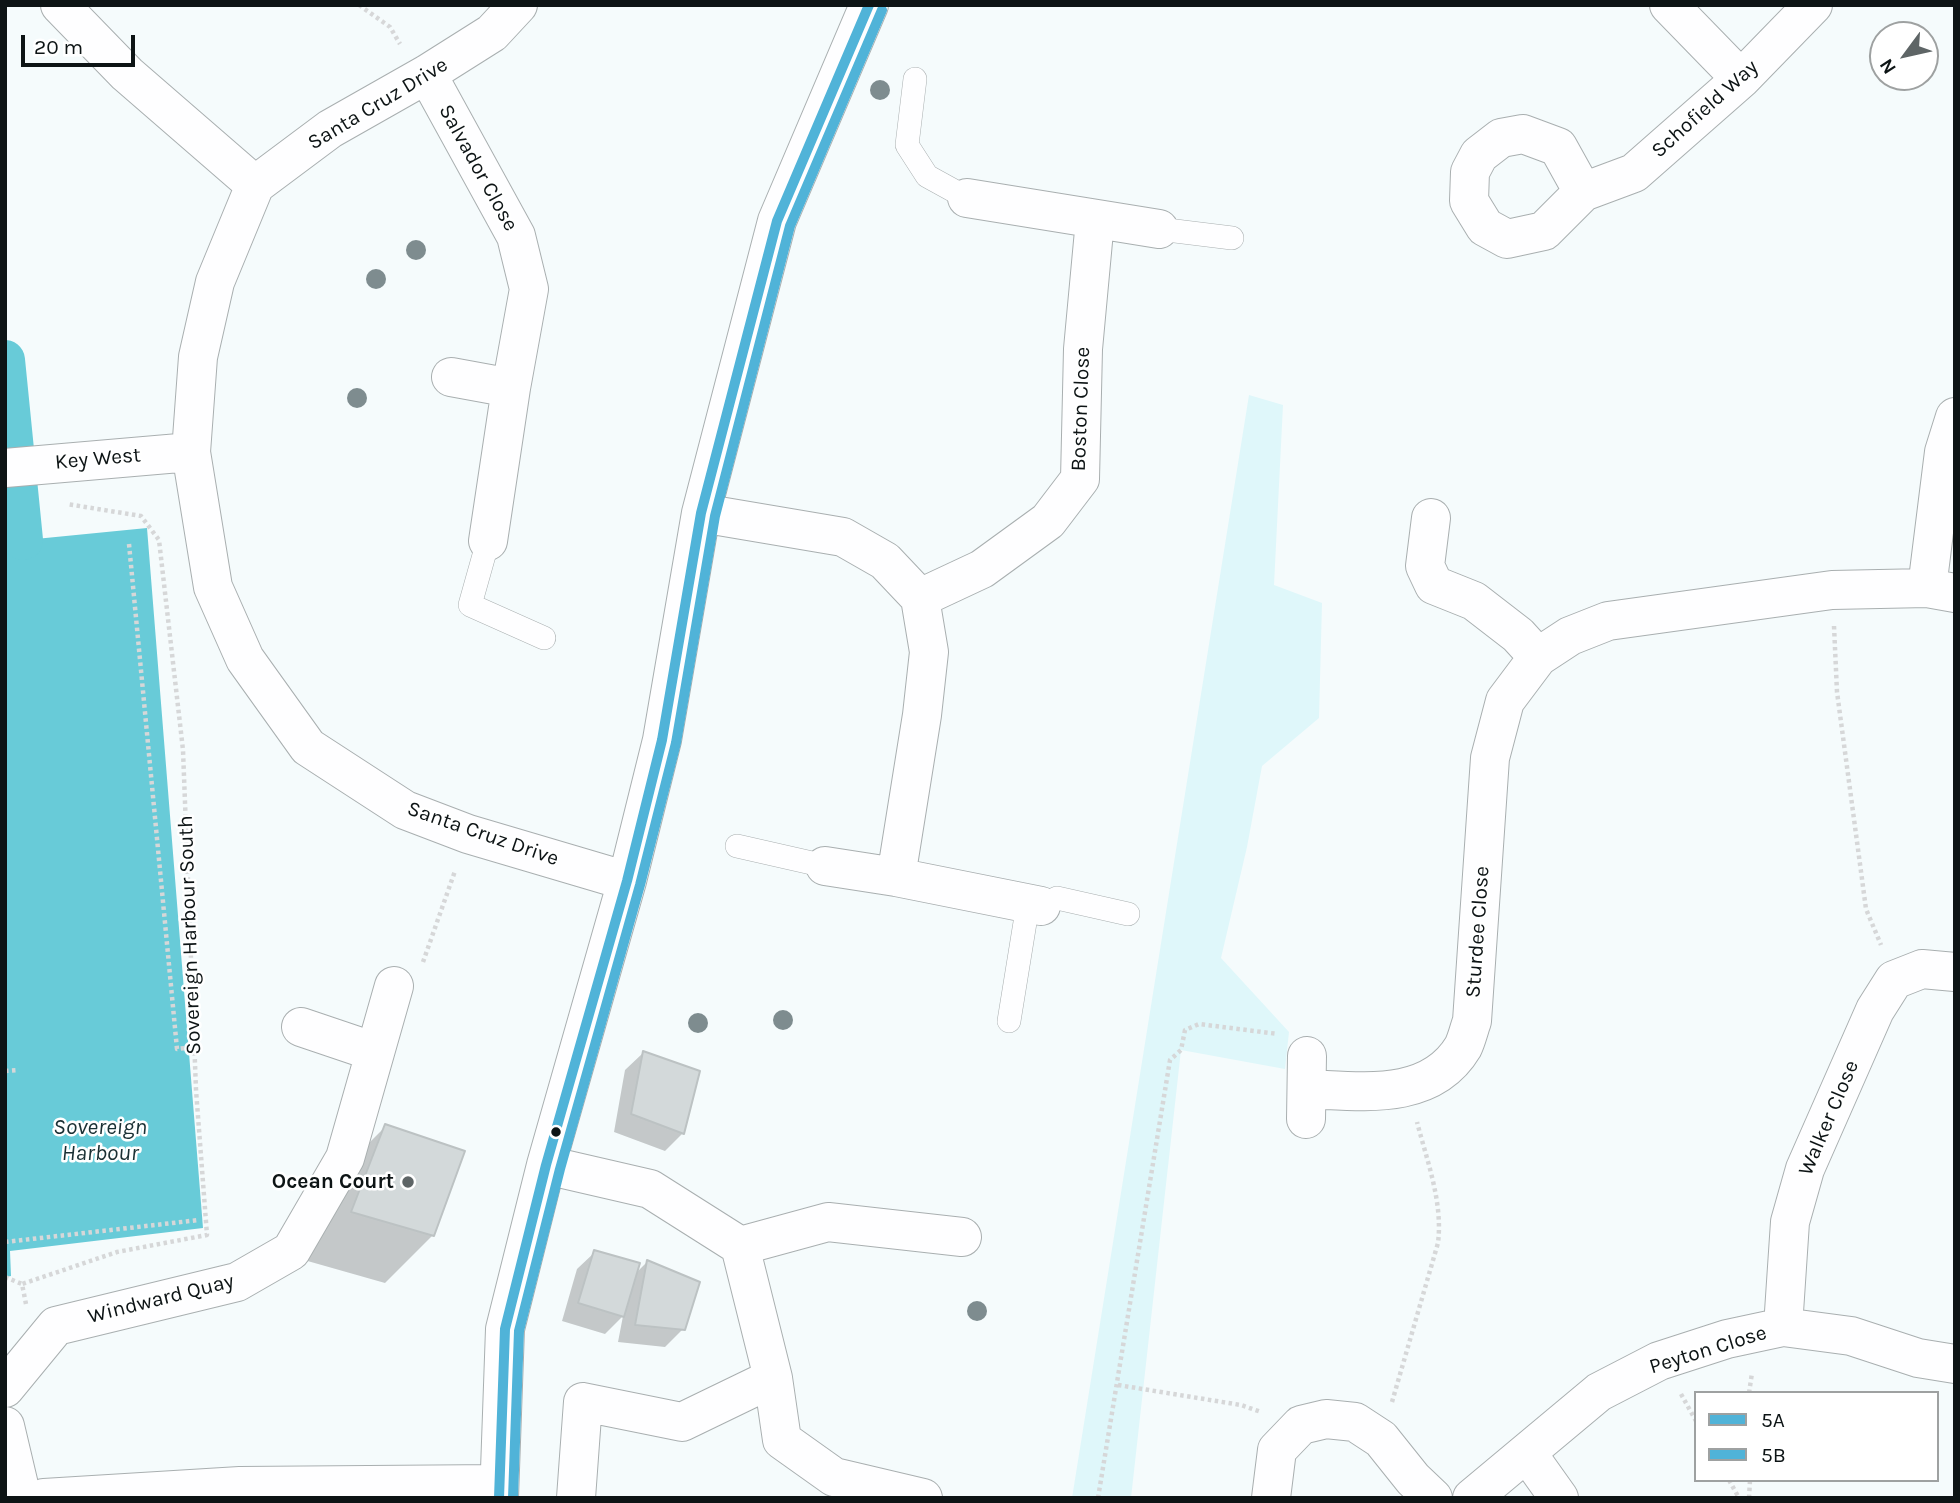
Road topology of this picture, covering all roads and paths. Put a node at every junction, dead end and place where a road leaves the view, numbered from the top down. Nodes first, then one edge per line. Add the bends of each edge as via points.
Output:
1 (60, 5) edge
2 (359, 5) edge
3 (518, 5) edge
4 (869, 5) edge
5 (1669, 5) edge
6 (1813, 5) edge
7 (424, 76) junction
8 (915, 79) dead end
9 (1741, 79) junction
10 (255, 185) junction
11 (1583, 192) dead end
12 (967, 198) joint
13 (1096, 220) junction
14 (1159, 229) joint
15 (1232, 238) dead end
16 (451, 376) dead end
17 (511, 388) junction
18 (1955, 417) edge
19 (191, 452) junction
20 (19, 466) edge
21 (63, 503) dead end
22 (701, 513) junction
23 (1431, 518) dead end
24 (488, 541) joint
25 (129, 544) dead end
26 (1832, 590) junction
27 (1941, 590) edge
28 (920, 598) junction
29 (544, 638) dead end
30 (1538, 657) junction
31 (468, 834) junction
32 (737, 846) dead end
33 (825, 866) joint
34 (896, 877) junction
35 (627, 881) junction
36 (1035, 905) junction
37 (1128, 914) dead end
38 (1955, 972) edge
39 (1894, 980) junction
40 (394, 986) joint
41 (1009, 1021) dead end
42 (301, 1027) dead end
43 (194, 1047) junction
44 (375, 1052) junction
45 (19, 1070) dead end
46 (5, 1071) edge
47 (1409, 1087) junction
48 (1307, 1088) joint
49 (546, 1165) junction
50 (199, 1220) dead end
51 (962, 1237) dead end
52 (5, 1242) edge
53 (740, 1246) junction
54 (5, 1277) edge
55 (22, 1284) junction
56 (1783, 1327) junction
57 (34, 1353) junction
58 (1955, 1364) edge
59 (773, 1378) junction
60 (1118, 1385) junction
61 (5, 1388) edge
62 (1301, 1425) junction
63 (5, 1426) edge
64 (1381, 1439) junction
65 (1527, 1453) junction
66 (1730, 1482) edge
67 (499, 1491) edge
68 (240, 1492) edge
69 (22, 1498) edge
70 (44, 1498) edge
71 (576, 1498) edge
72 (923, 1498) edge
73 (1098, 1498) edge
74 (1271, 1498) edge
75 (1433, 1498) edge
76 (1472, 1498) edge
77 (1559, 1498) edge
78 (1739, 1498) edge

1 - 10 street via 127,74
2 - 7 path via 390,27
3 - 7 street, Santa Cruz Drive via 492,33
4 - 22 street via 777,221
5 - 9 street
6 - 9 street, Schofield Way
7 - 10 street, Santa Cruz Drive via 330,129
7 - 17 street, Salvador Close via 516,236 529,289
8 - 12 lane via 907,145 927,176
9 - 11 street, Schofield Way via 1634,173
10 - 19 street, Santa Cruz Drive via 215,282 198,357
12 - 13 street
13 - 14 street
13 - 28 street, Boston Close via 1083,349 1080,479 1048,522 982,569
14 - 15 lane
16 - 17 street
17 - 24 street, Salvador Close
18 - 27 street, Sturdee Close via 1944,452
19 - 20 street, Key West
19 - 31 street, Santa Cruz Drive via 214,587 245,659 308,747 405,810
21 - 43 path, Sovereign Harbour South via 141,516 159,540 183,750
22 - 28 street via 843,537 885,561
22 - 35 street via 662,740
23 - 30 street via 1425,566 1434,585 1474,601
24 - 29 lane via 470,605
25 - 43 path via 177,1049
26 - 27 street, Sturdee Close
26 - 30 street, Sturdee Close via 1608,621 1570,636
26 - 39 path via 1837,692 1867,909
28 - 34 street via 929,652
30 - 47 street, Sturdee Close via 1505,701 1490,758 1472,1021 1464,1046 1450,1064
31 - 35 street, Santa Cruz Drive
31 - 40 path via 421,968
32 - 33 lane
33 - 34 street
34 - 36 street
35 - 49 street
36 - 37 lane via 1057,898
36 - 41 lane
38 - 39 street via 1922,969
39 - 56 street, Walker Close via 1875,1010 1805,1169 1790,1222
40 - 44 street, Windward Quay
42 - 44 street
43 - 55 path, Sovereign Harbour South via 207,1235 117,1252
44 - 57 street, Windward Quay via 345,1158 291,1251 237,1282 56,1326
45 - 46 path
47 - 48 street, Sturdee Close via 1379,1091
47 - 64 path via 1440,1224
48 - 60 path via 1280,1034 1199,1024 1185,1030 1181,1050 1170,1060
49 - 53 street via 650,1189
49 - 67 street via 505,1329
50 - 52 path
51 - 53 street via 828,1222
53 - 59 street
54 - 55 path
55 - 57 path
56 - 58 street, Peyton Close via 1851,1336 1918,1358
56 - 65 street, Peyton Close via 1659,1361 1599,1392
57 - 61 street, Windward Quay
59 - 71 street via 682,1422 583,1402
59 - 72 street via 782,1440 834,1477
60 - 62 path via 1241,1405
60 - 73 path
62 - 64 street via 1326,1419 1354,1422
62 - 74 street via 1277,1450
63 - 69 street
64 - 75 street
65 - 76 street, Peyton Close
65 - 77 street
66 - 78 path
67 - 68 street
68 - 70 street

